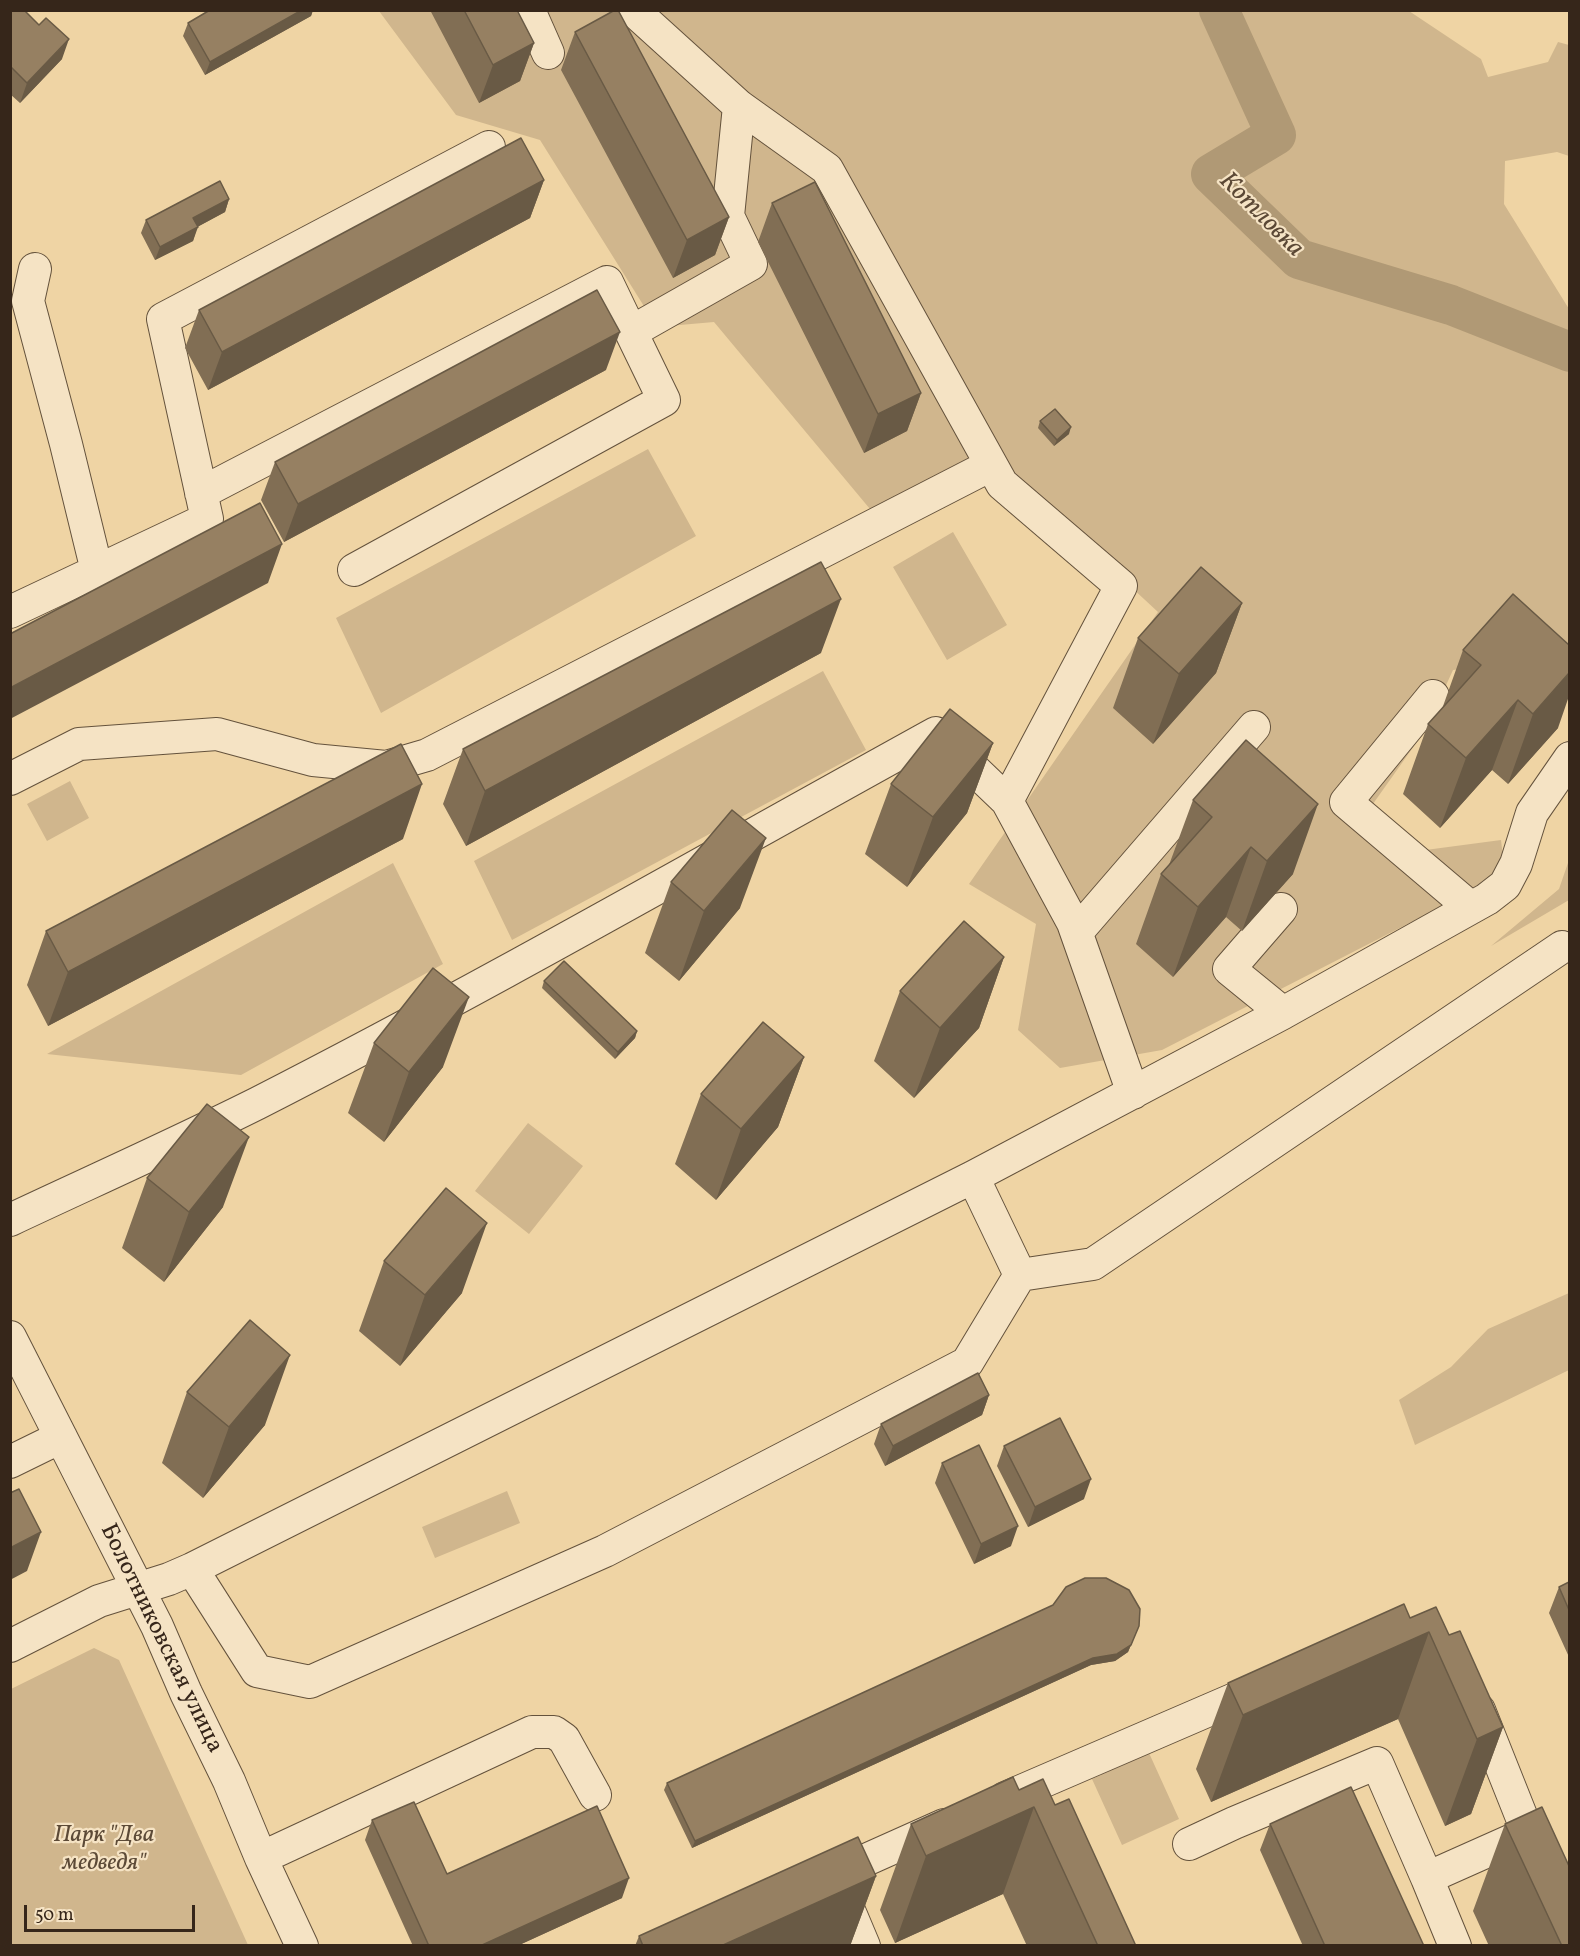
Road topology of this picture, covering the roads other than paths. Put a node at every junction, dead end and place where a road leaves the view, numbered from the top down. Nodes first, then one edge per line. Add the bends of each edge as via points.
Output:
1 (529, 10) edge
2 (633, 10) edge
3 (548, 53) dead end
4 (739, 106) junction
5 (489, 147) dead end
6 (35, 269) dead end
7 (631, 332) junction
8 (991, 465) junction
9 (201, 494) junction
10 (354, 570) dead end
11 (97, 571) junction
12 (10, 612) edge
13 (1432, 696) dead end
14 (1254, 727) dead end
15 (1569, 758) edge
16 (10, 779) edge
17 (1007, 801) junction
18 (1479, 904) junction
19 (1281, 909) dead end
20 (1077, 932) junction
21 (1562, 947) dead end
22 (1283, 1013) junction
23 (1133, 1093) junction
24 (973, 1177) junction
25 (10, 1220) edge
26 (1020, 1275) junction
27 (10, 1337) edge
28 (62, 1437) junction
29 (10, 1462) edge
30 (192, 1569) junction
31 (139, 1589) junction
32 (10, 1646) edge
33 (1286, 1677) edge
34 (1467, 1680) edge
35 (1053, 1776) junction
36 (595, 1795) dead end
37 (1068, 1808) edge
38 (1189, 1844) dead end
39 (261, 1858) junction
40 (834, 1874) junction
41 (1426, 1878) junction
42 (801, 1889) edge
43 (302, 1946) edge
44 (864, 1946) edge
45 (1455, 1946) edge

1 - 3 street
2 - 4 street
4 - 7 street via 728,216 751,264
4 - 8 street via 827,169
5 - 9 street via 163,319
6 - 11 street via 28,301
7 - 9 street via 607,282
7 - 10 street via 664,400
8 - 16 street via 427,755 386,767 313,760 217,734 79,744
8 - 17 street via 1002,484 1121,586
9 - 11 street via 207,519
11 - 12 street
13 - 18 street via 1346,802
14 - 20 street
15 - 18 street via 1532,813 1505,885
17 - 20 street
17 - 25 street via 936,733 497,976 256,1104
18 - 22 street
19 - 22 street via 1230,969
20 - 23 street
21 - 26 street via 1093,1264
22 - 23 street
23 - 24 street
24 - 26 street
24 - 30 street
26 - 30 street via 967,1362 605,1551 310,1682 257,1671
27 - 28 street, Болотниковская улица
28 - 29 street
28 - 31 street, Болотниковская улица
30 - 31 street
31 - 32 street via 99,1601
31 - 39 street, Болотниковская улица
33 - 35 street
34 - 41 street via 1528,1833
35 - 37 street
35 - 40 street
36 - 39 street via 564,1738 554,1732 532,1732
38 - 41 street via 1377,1763
39 - 43 street, Болотниковская улица
40 - 42 street
40 - 44 street
41 - 45 street

